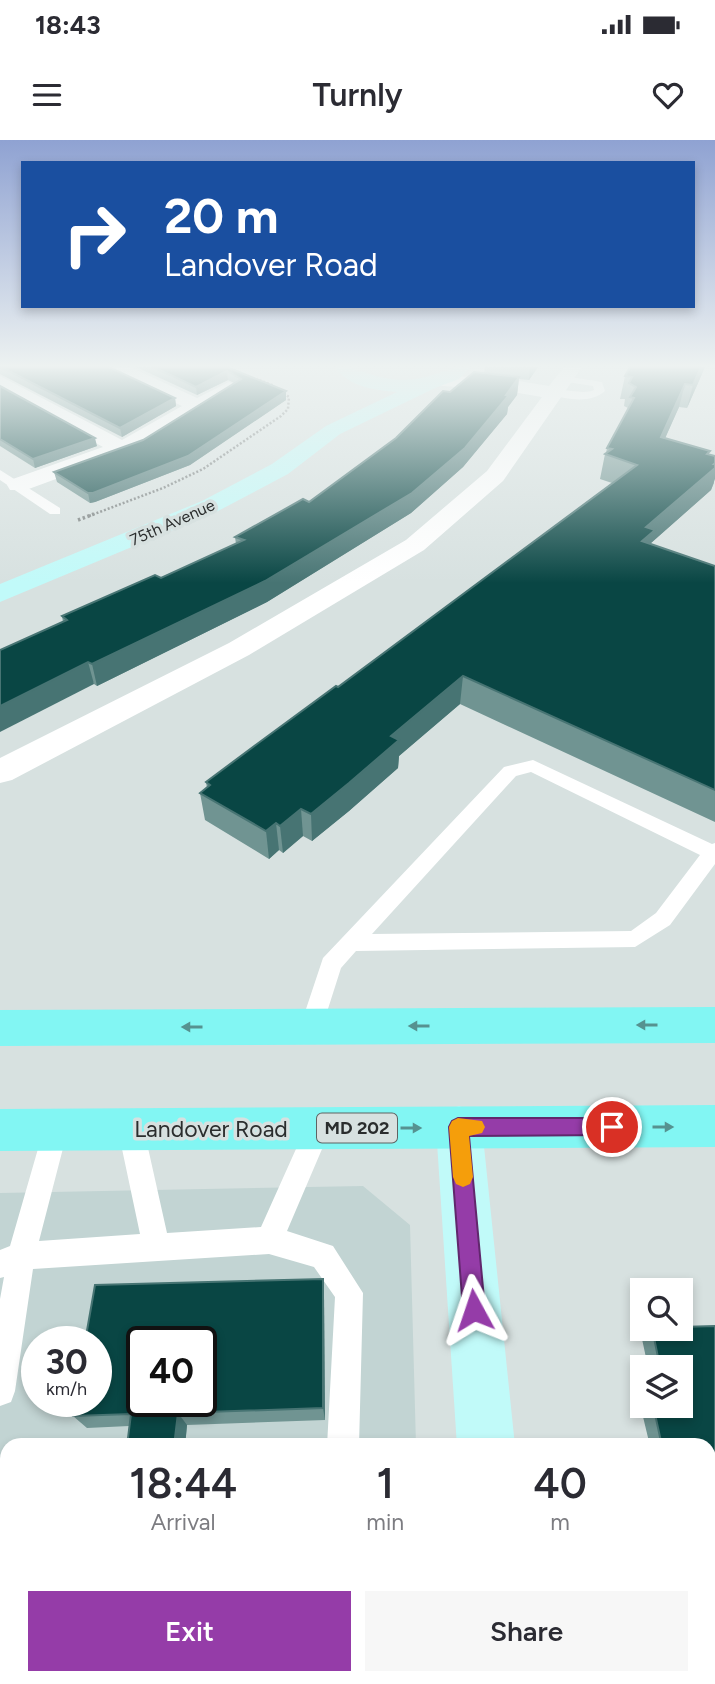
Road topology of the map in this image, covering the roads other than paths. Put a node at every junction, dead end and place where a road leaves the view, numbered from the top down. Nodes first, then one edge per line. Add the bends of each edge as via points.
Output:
1 (103, 439) edge
2 (138, 439) edge
3 (321, 439) edge
4 (521, 439) edge
5 (121, 449) junction
6 (9, 480) edge
7 (55, 511) road end
8 (2, 591) edge
9 (0, 772) edge
10 (714, 852) edge
11 (351, 943) junction
12 (715, 1025) edge
13 (312, 1027) junction
14 (0, 1028) edge
15 (715, 1126) edge
16 (458, 1127) junction
17 (317, 1128) junction
18 (55, 1129) junction
19 (0, 1130) edge
20 (131, 1130) junction
21 (269, 1240) junction
22 (156, 1247) junction
23 (11, 1260) edge
24 (0, 1391) edge
25 (343, 1438) edge
26 (485, 1438) edge

1 - 5 street
2 - 5 street
3 - 8 street, 75th Avenue via 280,469 210,506
4 - 9 street via 495,476 415,545 239,649
5 - 6 street
6 - 7 lane
10 - 11 lane via 663,919 635,939
10 - 11 lane via 533,766 510,771
11 - 13 lane via 331,964
12 -> 13 main road
13 -> 14 main road
16 -> 15 main road, Landover Road / MD 202
17 -> 16 main road, Landover Road / MD 202
16 - 26 street
17 - 20 main road, Landover Road / MD 202
17 - 21 lane
18 - 19 main road, Landover Road / MD 202
18 - 20 main road, Landover Road / MD 202
18 - 23 lane
20 - 22 lane
21 - 22 lane
21 - 25 lane via 323,1256 349,1293
22 - 23 lane
23 - 24 lane

